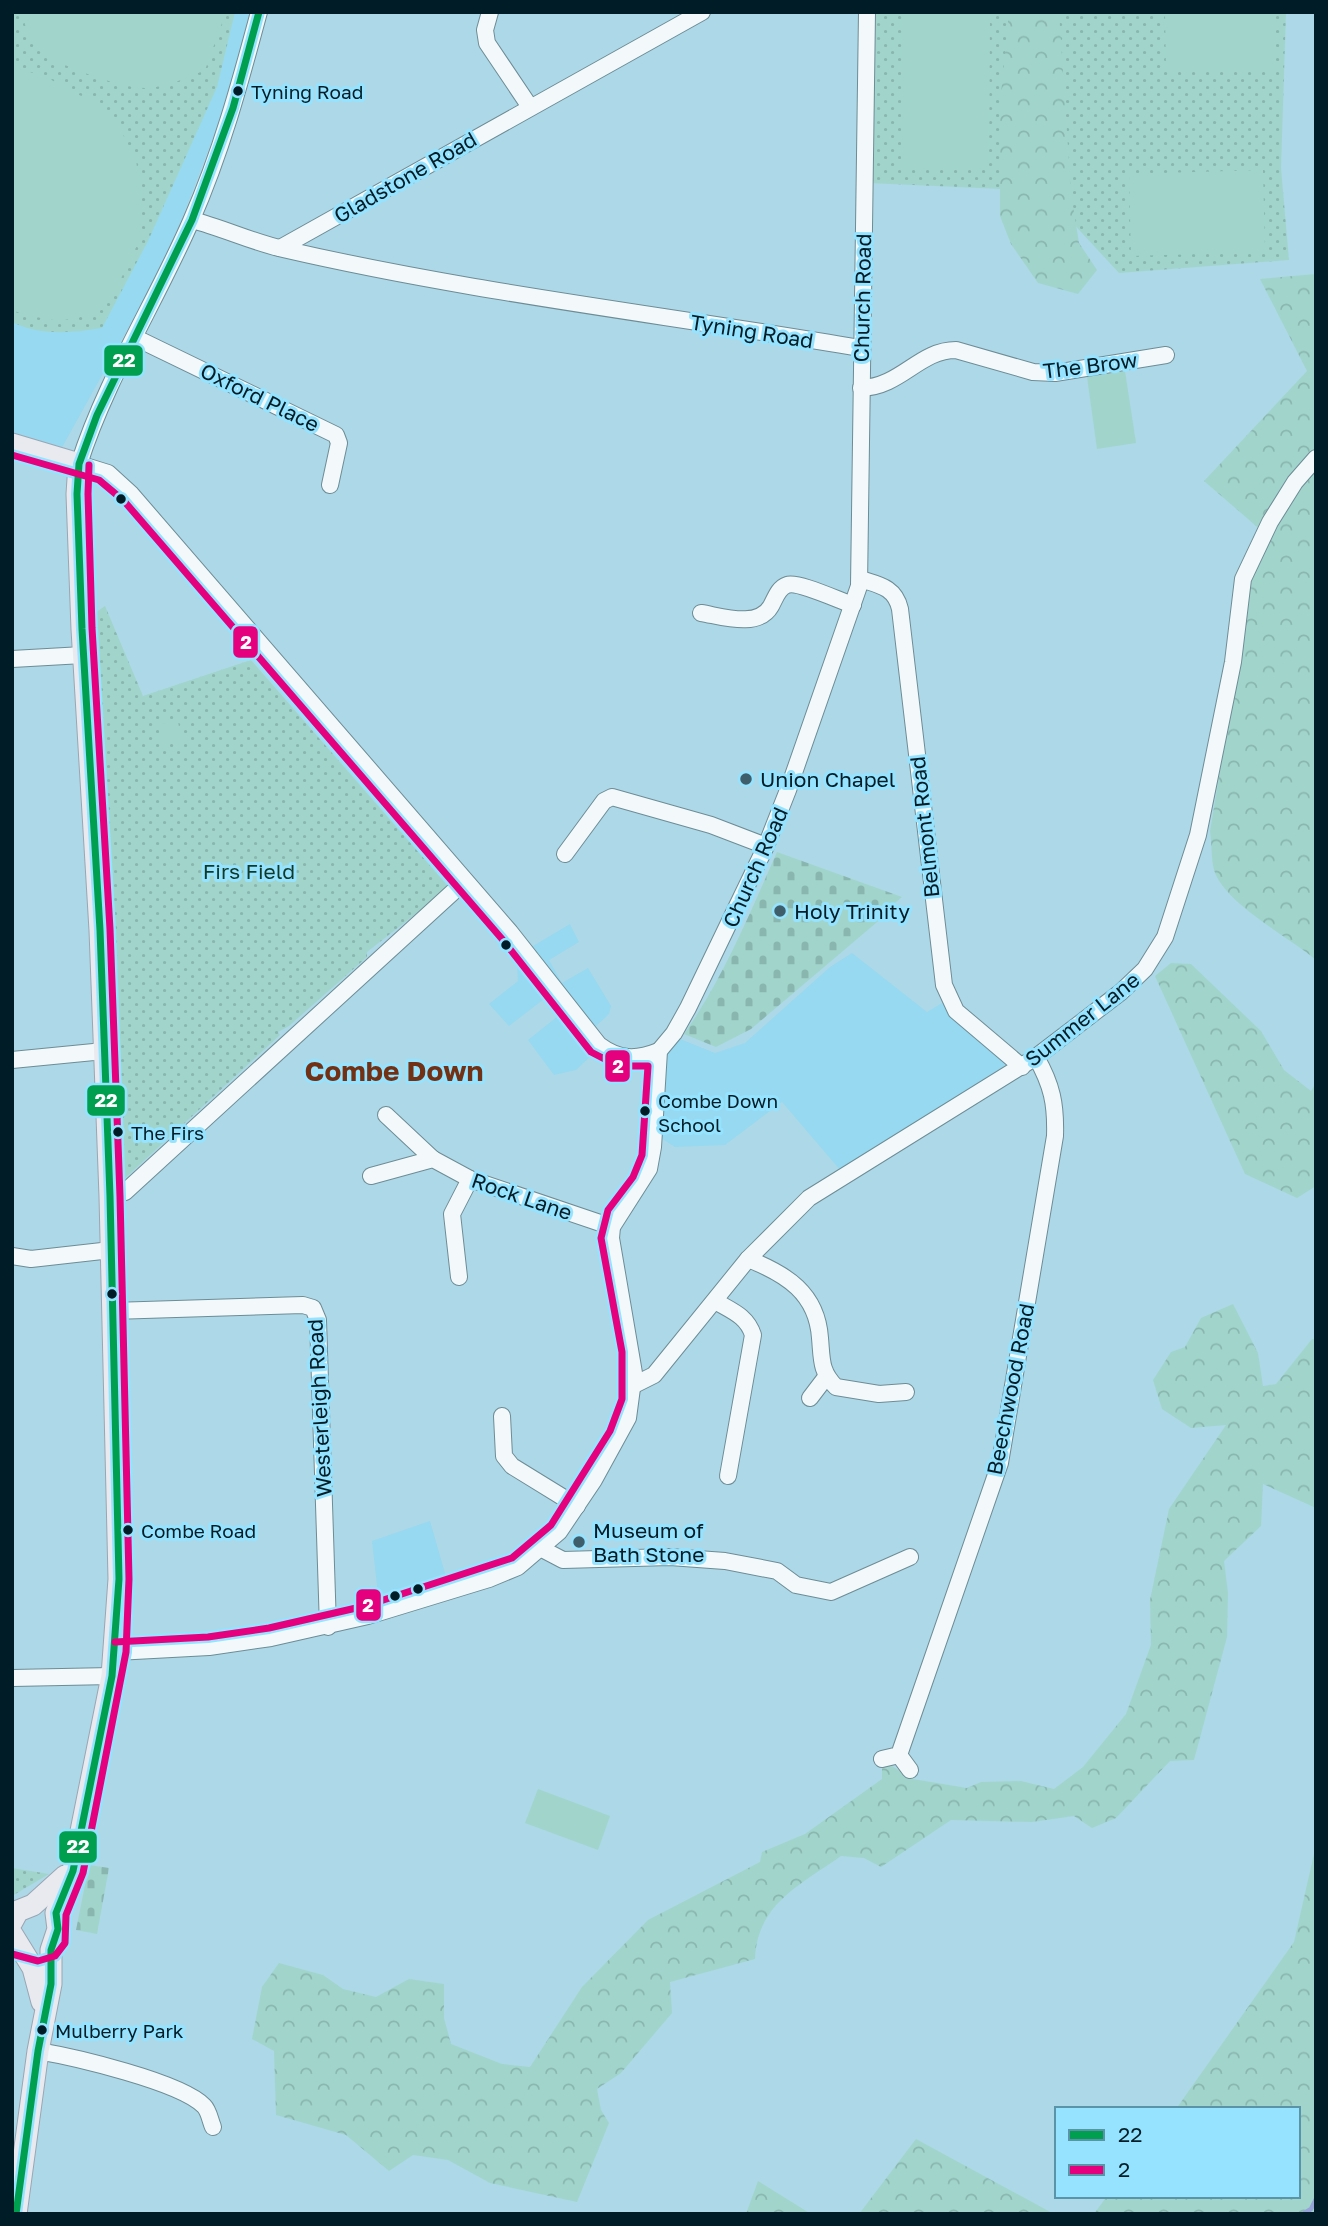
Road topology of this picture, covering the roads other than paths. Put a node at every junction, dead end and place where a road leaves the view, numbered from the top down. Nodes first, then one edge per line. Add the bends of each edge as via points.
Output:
1 (259, 12) edge
2 (490, 12) edge
3 (702, 12) edge
4 (867, 12) edge
5 (530, 107) junction
6 (192, 220) junction
7 (280, 248) junction
8 (136, 338) junction
9 (860, 348) junction
10 (1166, 355) dead end
11 (861, 388) junction
12 (12, 444) edge
13 (1316, 458) edge
14 (79, 464) junction
15 (330, 485) dead end
16 (860, 579) junction
17 (853, 605) junction
18 (701, 613) dead end
19 (83, 655) junction
20 (12, 659) edge
21 (766, 846) junction
22 (565, 854) dead end
23 (465, 881) junction
24 (104, 1051) junction
25 (659, 1051) junction
26 (1036, 1057) junction
27 (12, 1060) edge
28 (1022, 1067) junction
29 (386, 1115) dead end
30 (433, 1159) junction
31 (371, 1176) dead end
32 (470, 1179) junction
33 (110, 1196) junction
34 (612, 1227) junction
35 (111, 1250) junction
36 (12, 1256) edge
37 (748, 1259) junction
38 (458, 1277) dead end
39 (715, 1301) junction
40 (112, 1311) junction
41 (826, 1377) junction
42 (634, 1385) junction
43 (906, 1392) dead end
44 (810, 1398) dead end
45 (502, 1416) dead end
46 (728, 1476) dead end
47 (577, 1506) junction
48 (542, 1549) junction
49 (910, 1557) dead end
50 (328, 1627) junction
51 (116, 1652) junction
52 (112, 1676) junction
53 (12, 1678) edge
54 (899, 1755) junction
55 (882, 1759) dead end
56 (910, 1770) dead end
57 (77, 1850) junction
58 (17, 1927) edge
59 (56, 1931) junction
60 (42, 2025) junction
61 (38, 2051) junction
62 (213, 2127) dead end
63 (16, 2214) edge

1 - 6 street via 233,108
2 - 5 street via 487,43
3 - 5 street, Gladstone Road
4 - 9 street, Church Road
5 - 7 street, Gladstone Road
6 - 7 street, Tyning Road
6 - 8 street
7 - 9 street, Tyning Road via 637,315
8 - 14 street via 97,415
8 - 15 street, Oxford Place via 336,435 339,443
9 - 11 street, Church Road
10 - 11 street, The Brow via 1044,372 943,350 885,386
11 - 16 street, Church Road
12 - 14 main road
13 - 26 street, Summer Lane via 1270,522 1243,579 1233,662 1198,835 1165,937 1145,969 1121,992
14 - 19 main road
14 - 23 street via 108,473 131,494
16 - 17 street, Church Road
16 - 28 street, Belmont Road via 890,589 900,609 934,919 948,998 956,1011
17 - 18 street via 796,584 786,585 768,611 752,620
17 - 21 street, Church Road
19 - 20 street
19 - 24 main road
21 - 22 street via 612,797 604,801
21 - 25 street, Church Road via 688,1008
23 - 25 street via 599,1045 618,1057 645,1057
23 - 33 street via 125,1192
24 - 27 street
24 - 33 main road
25 - 34 street via 652,1157 642,1182
26 - 28 street, Summer Lane
26 - 54 street, Beechwood Road via 1054,1094 1055,1136 1000,1462
28 - 37 street, Summer Lane via 808,1198
29 - 30 street, Rock Lane
30 - 31 street
30 - 32 street, Rock Lane
32 - 34 street, Rock Lane
32 - 38 street via 452,1214
33 - 35 main road
34 - 42 street
35 - 36 street via 31,1259
35 - 40 main road
37 - 39 street, Summer Lane
37 - 41 street via 781,1272 802,1289 819,1327
39 - 42 street, Summer Lane via 654,1374
39 - 46 street via 750,1323 753,1335
40 - 50 street, Westerleigh Road via 313,1308 318,1320
40 - 51 main road via 119,1579
41 - 43 street via 849,1391
41 - 44 street
42 - 47 street via 620,1436
45 - 47 street via 503,1456
47 - 48 street
48 - 49 street via 563,1560 670,1557 725,1561 777,1571 796,1585 831,1592
48 - 50 street via 518,1567 489,1579
50 - 51 street via 209,1647
51 - 52 main road
52 - 53 street
52 - 57 main road
54 - 55 street
54 - 56 street
57 - 58 main road via 65,1876
57 - 59 main road via 58,1903
58 - 59 main road via 47,1909
58 - 59 main road via 41,1951
58 - 60 main road via 40,1984
59 - 60 main road
60 - 61 main road
61 - 62 street via 100,2064 188,2094 206,2108
61 - 63 main road

